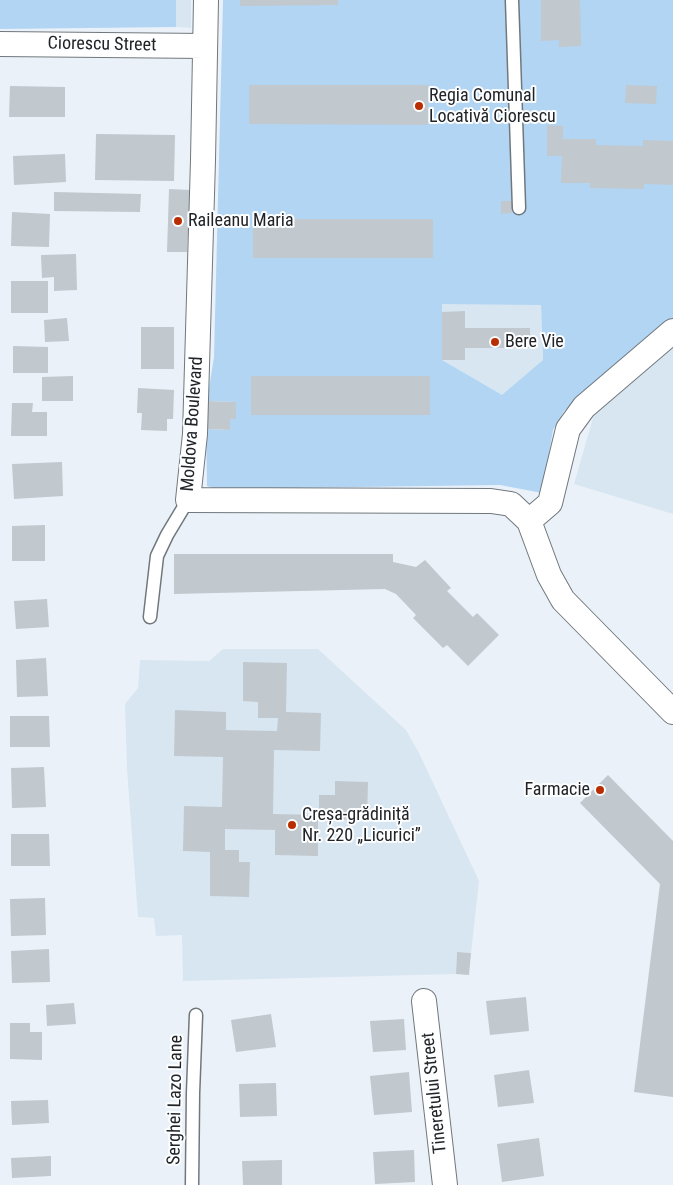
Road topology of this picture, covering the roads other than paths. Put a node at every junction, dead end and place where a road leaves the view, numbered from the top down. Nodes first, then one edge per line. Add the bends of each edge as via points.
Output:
1 (206, 0) edge
2 (512, 0) edge
3 (0, 44) edge
4 (205, 46) junction
5 (519, 208) dead end
6 (673, 330) edge
7 (188, 500) junction
8 (529, 521) junction
9 (150, 617) dead end
10 (673, 712) edge
11 (424, 1001) dead end
12 (196, 1015) dead end
13 (192, 1185) edge
14 (445, 1185) edge

1 - 4 street, Moldova Boulevard
2 - 5 lane
3 - 4 street, Ciorescu Street
4 - 7 street, Moldova Boulevard via 196,424
6 - 8 street via 584,407 568,429 550,503
7 - 8 street, Moldova Boulevard via 491,501 511,504
7 - 9 lane via 157,556
8 - 10 street, Moldova Boulevard via 562,600
11 - 14 street, Tineretului Street
12 - 13 lane, Serghei Lazo Lane

